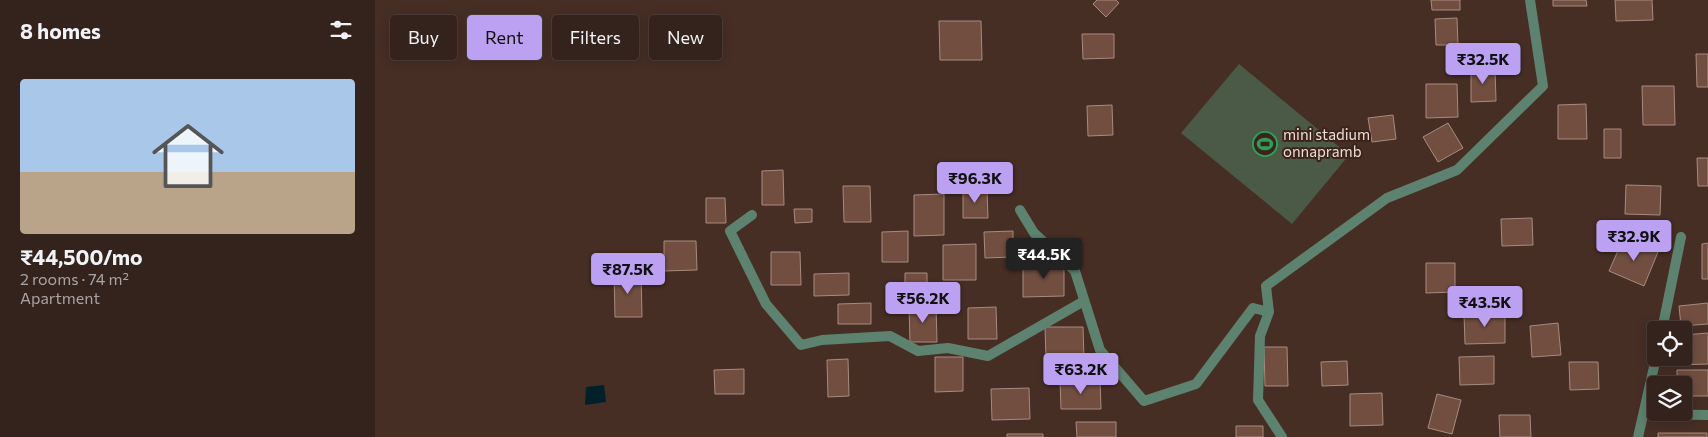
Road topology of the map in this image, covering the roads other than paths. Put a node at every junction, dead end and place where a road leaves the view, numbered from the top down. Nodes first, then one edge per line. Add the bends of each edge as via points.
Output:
1 (1529, 0) edge
2 (1020, 210) dead end
3 (752, 215) dead end
4 (1681, 237) dead end
5 (1085, 302) junction
6 (1269, 312) junction
7 (1664, 321) edge
8 (1654, 366) edge
9 (1645, 414) junction
10 (1708, 415) edge
11 (1282, 437) edge
12 (1638, 437) edge

1 - 6 street via 1543,86 1457,170 1387,198 1266,286
2 - 5 street via 1034,233 1075,271
3 - 5 street via 730,230 766,304 801,345 822,340 890,336 918,352 948,348 988,356
4 - 7 street
5 - 6 street via 1100,350 1144,401 1196,384 1253,308
6 - 11 street via 1260,336 1258,400
8 - 9 street
9 - 10 street
9 - 12 street

